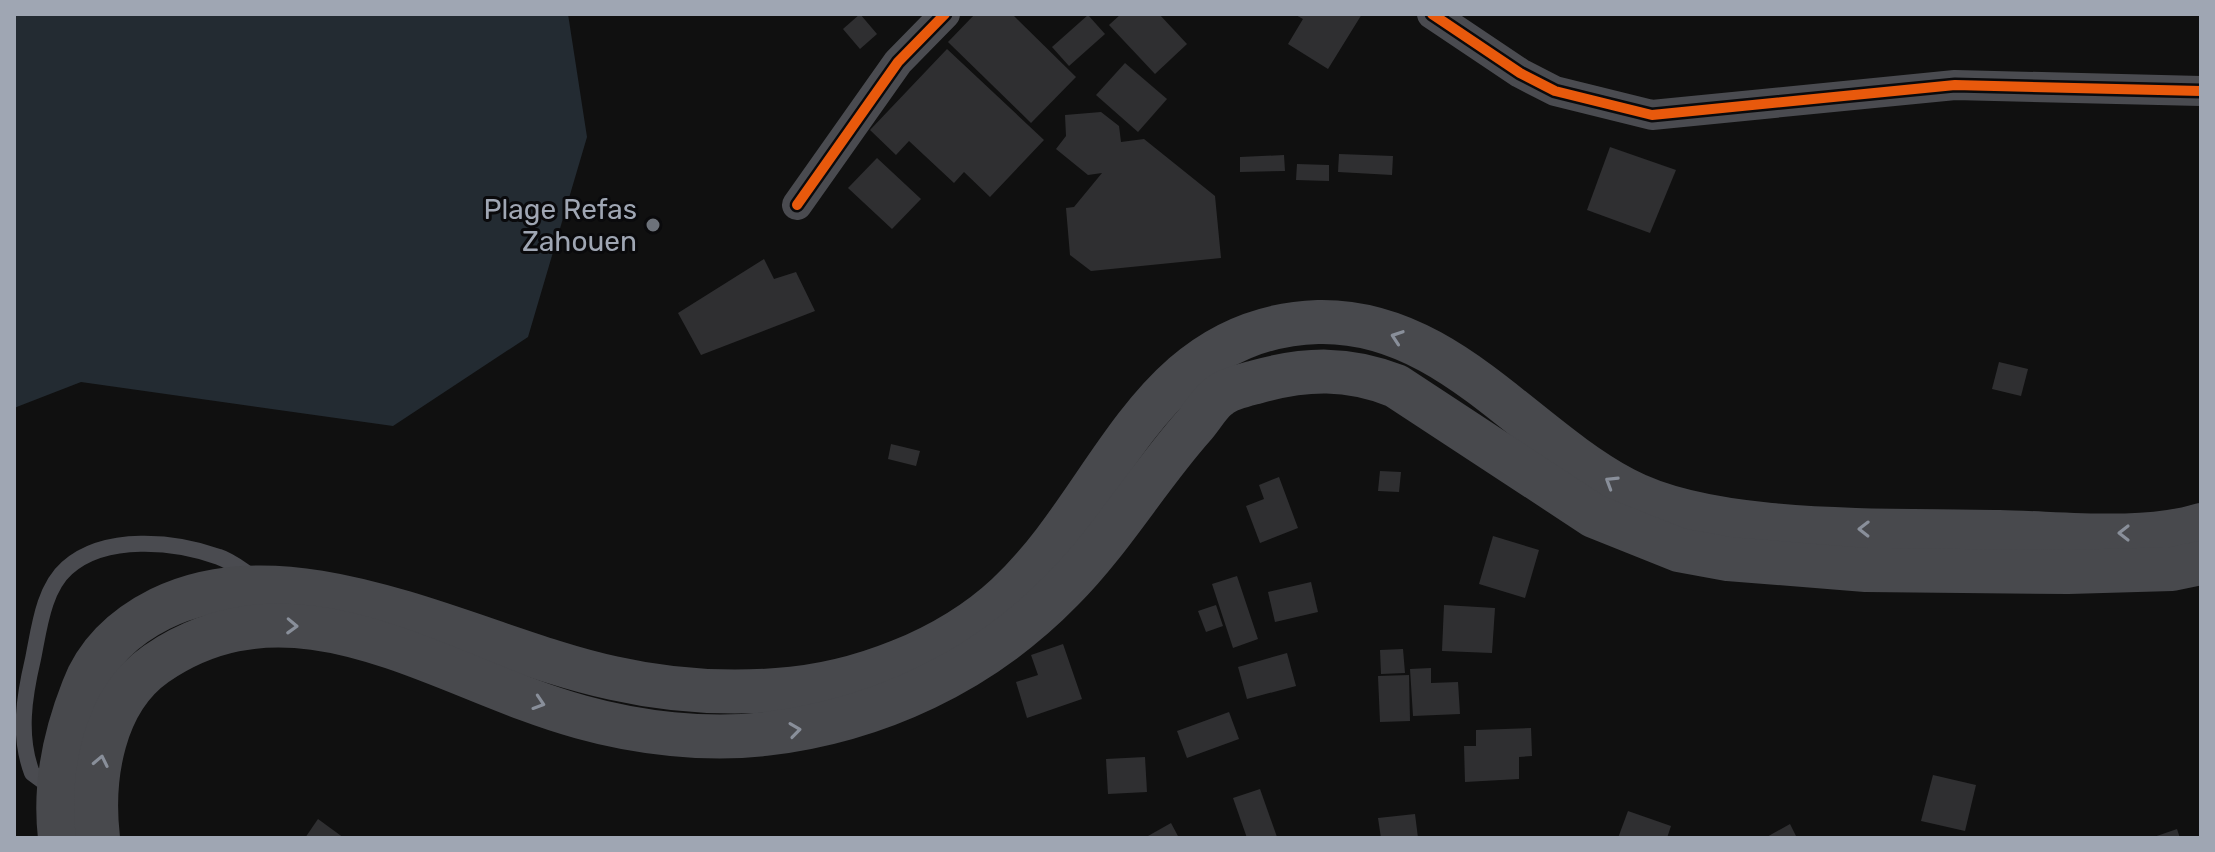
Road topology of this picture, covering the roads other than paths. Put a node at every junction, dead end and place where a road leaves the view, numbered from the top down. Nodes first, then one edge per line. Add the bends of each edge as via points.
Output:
1 (945, 14) edge
2 (1432, 14) edge
3 (2200, 91) edge
4 (797, 205) dead end
5 (2201, 525) edge
6 (2201, 563) edge
7 (267, 586) junction
8 (58, 792) junction
9 (60, 838) edge
10 (98, 838) edge

1 - 4 street via 898,62
2 - 3 street via 1555,91 1652,115 1955,85
5 -> 7 main road via 2160,533 2067,533 1846,528 1699,515 1629,492 1586,466 1435,353 1355,324 1322,322 1253,332 1178,378 1142,416 1064,529 1007,595 967,626 908,657 836,682 738,692 612,678 374,605
10 -> 6 main road via 97,781 111,720 127,691 141,675 192,641 229,630 260,625 346,632 583,718 680,734 753,736 821,727 891,705 967,665 1062,590 1219,396 1284,375 1324,369 1364,373 1396,386 1594,516 1679,550 1866,570 2068,572 2172,569
7 - 8 main road via 174,602 114,640 99,657 80,697 65,744
7 - 8 lane via 222,557 166,546 110,547 65,569 43,613 23,723 32,773
8 - 9 main road

